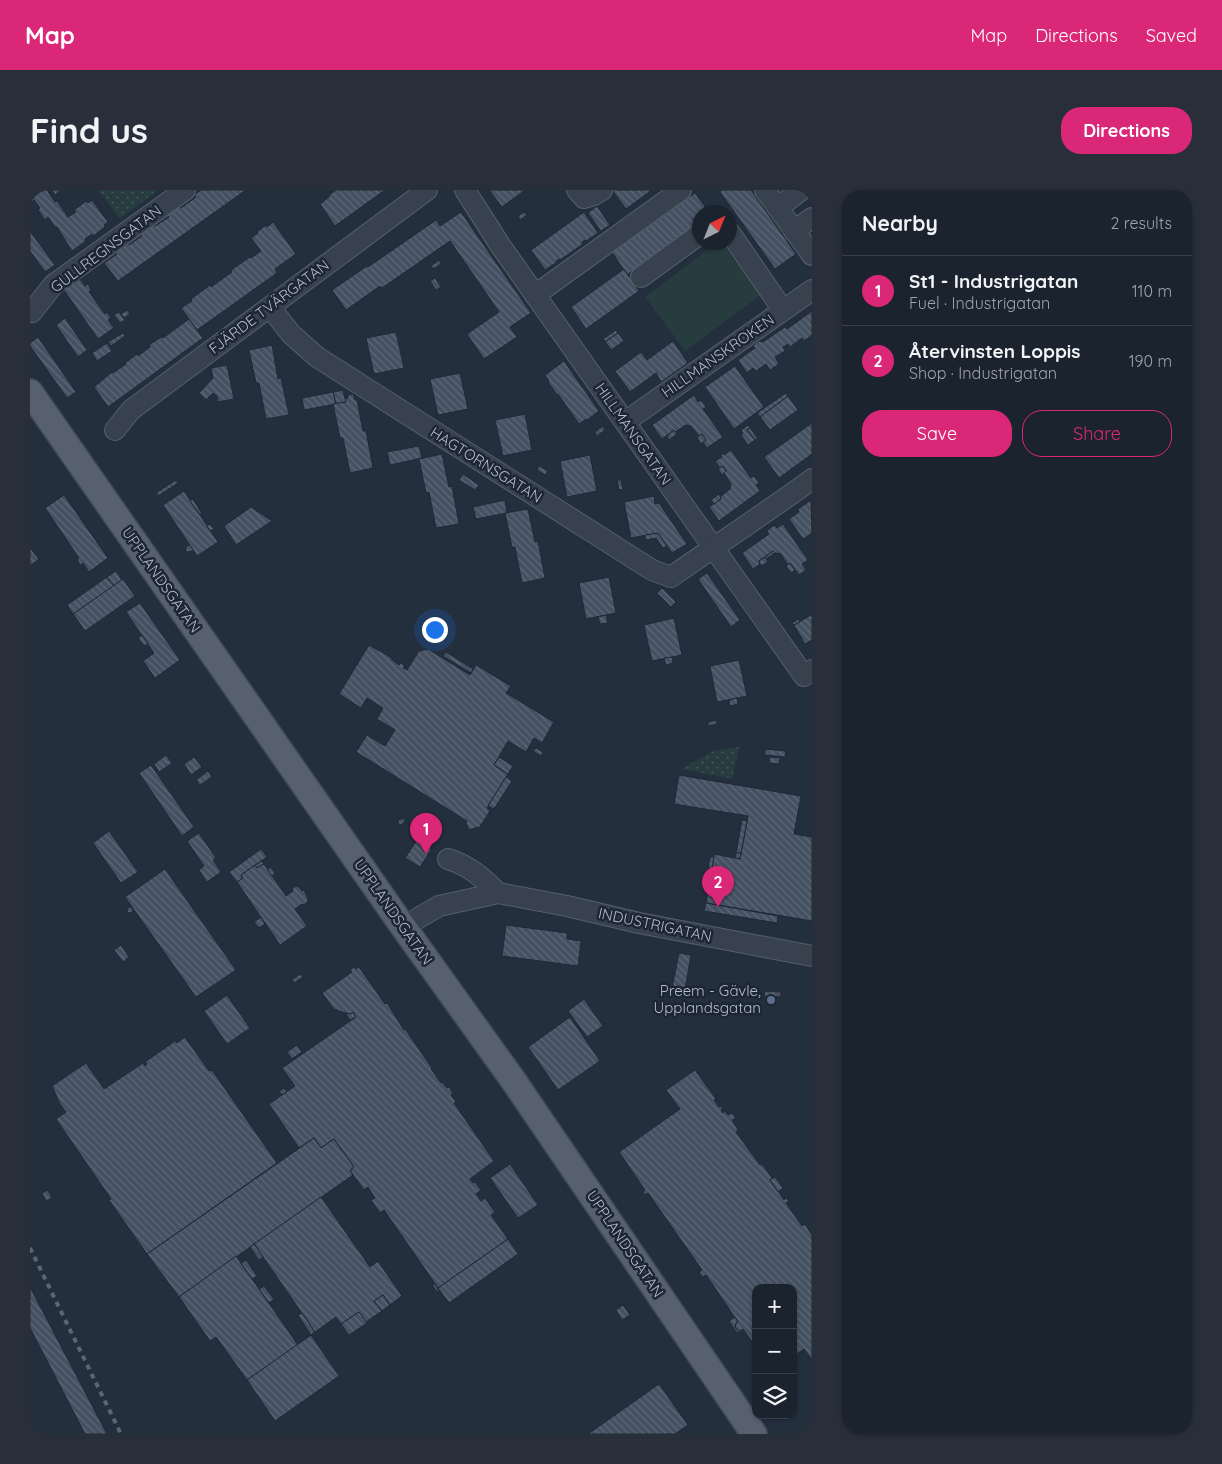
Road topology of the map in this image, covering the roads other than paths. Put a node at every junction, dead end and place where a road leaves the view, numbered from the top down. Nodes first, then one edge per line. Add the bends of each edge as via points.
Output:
1 (185, 190) edge
2 (427, 190) edge
3 (465, 190) edge
4 (577, 190) edge
5 (602, 190) edge
6 (681, 190) edge
7 (765, 190) edge
8 (801, 190) edge
9 (778, 208) junction
10 (812, 218) edge
11 (794, 231) junction
12 (692, 240) edge
13 (737, 243) edge
14 (812, 255) edge
15 (641, 277) dead end
16 (812, 290) edge
17 (535, 295) junction
18 (270, 307) junction
19 (783, 310) junction
20 (32, 312) dead end
21 (30, 392) edge
22 (625, 422) junction
23 (116, 430) dead end
24 (812, 479) edge
25 (714, 547) junction
26 (808, 673) edge
27 (448, 859) dead end
28 (498, 893) junction
29 (404, 928) junction
30 (812, 956) edge
31 (754, 1434) edge

1 - 20 street, GULLREGNSGATAN via 53,284
2 - 18 street, FJÄRDE TVÄRGATAN
3 - 17 street, HILLMANSGATAN
4 - 5 street via 584,198
6 - 17 street
7 - 9 street
8 - 9 street
9 - 11 street
10 - 11 street
11 - 14 street
12 - 15 street
13 - 19 street
16 - 19 street, HILLMANSKROKEN
17 - 22 street, HILLMANSGATAN
18 - 23 street, FJÄRDE TVÄRGATAN via 131,410
18 - 25 street, HAGTORNSGATAN via 291,334 317,357 652,570 671,577
19 - 22 street, HILLMANSKROKEN
21 - 29 main road, UPPLANDSGATAN
22 - 25 street, HILLMANSGATAN
24 - 25 street
25 - 26 street, HILLMANSGATAN
27 - 28 street via 463,864
28 - 29 street, INDUSTRIGATAN via 439,906
28 - 30 street, INDUSTRIGATAN
29 - 31 main road, UPPLANDSGATAN

